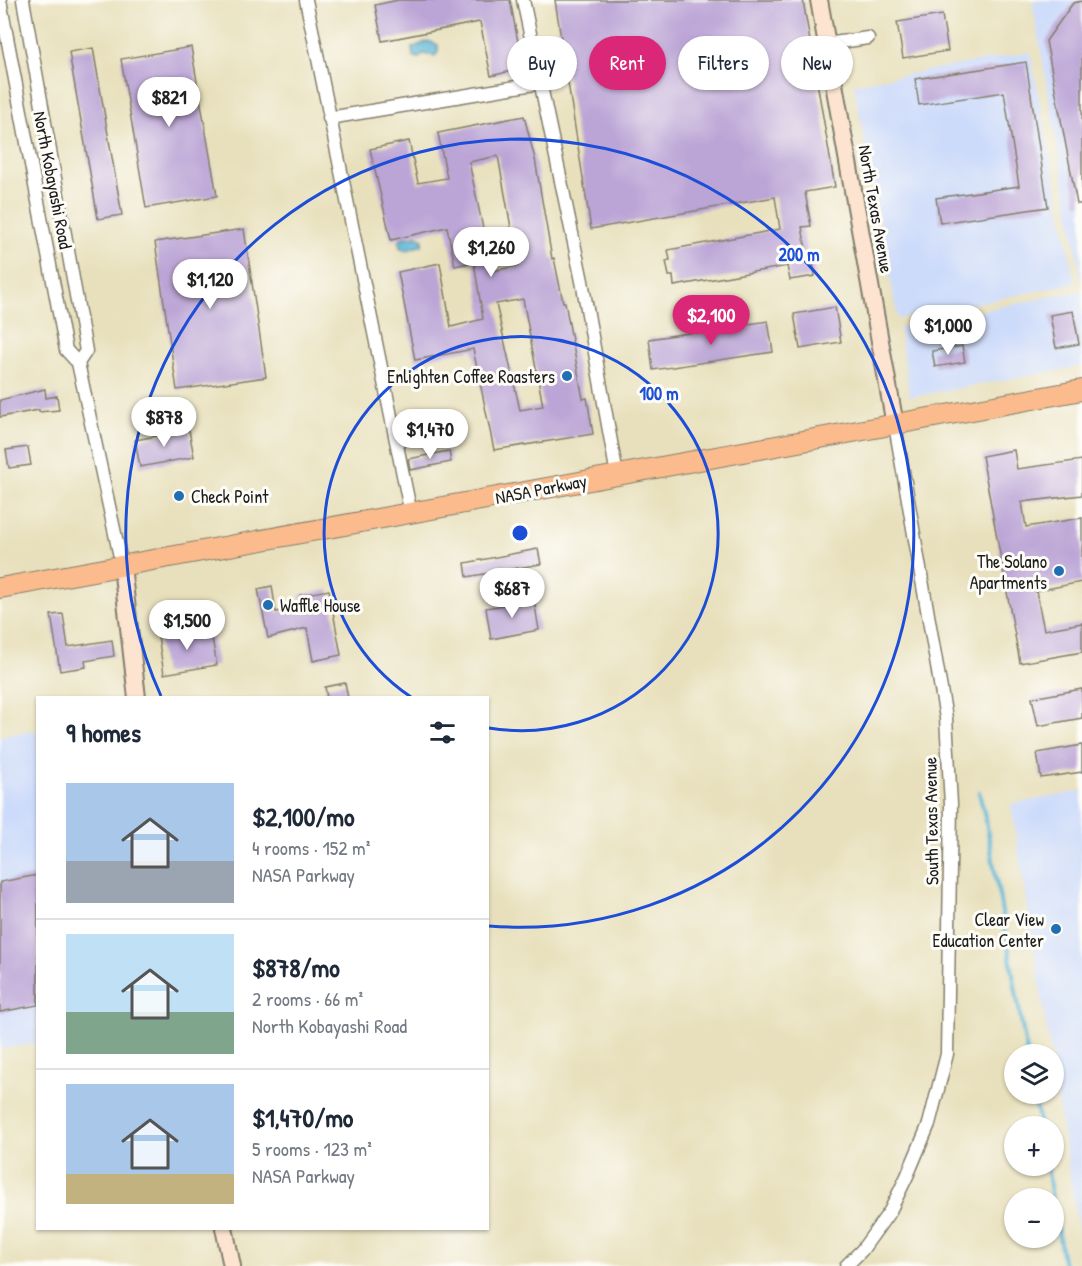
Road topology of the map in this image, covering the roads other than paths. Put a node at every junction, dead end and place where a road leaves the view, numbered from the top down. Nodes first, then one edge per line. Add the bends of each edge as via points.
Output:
1 (0, 0) edge
2 (23, 0) edge
3 (306, 0) edge
4 (523, 0) edge
5 (819, 0) edge
6 (530, 36) edge
7 (826, 36) edge
8 (868, 38) dead end
9 (853, 40) edge
10 (507, 88) edge
11 (541, 90) edge
12 (835, 90) edge
13 (329, 118) junction
14 (78, 363) junction
15 (1082, 390) edge
16 (895, 425) junction
17 (617, 475) junction
18 (411, 514) junction
19 (122, 566) junction
20 (0, 588) edge
21 (137, 696) edge
22 (224, 1230) edge
23 (232, 1266) edge
24 (846, 1266) edge

1 - 14 street, North Kobayashi Road via 66,350
2 - 14 street, North Kobayashi Road via 86,351
3 - 13 street
4 - 6 street
5 - 7 street, North Texas Avenue
8 - 9 street
10 - 13 street
11 - 17 street
12 - 16 street, North Texas Avenue
13 - 18 street
14 - 19 street, North Kobayashi Road
15 - 16 main road, NASA Parkway
16 - 17 main road, NASA Parkway
16 - 24 street, South Texas Avenue via 946,718 951,804 947,1054 929,1124 907,1176 890,1211
17 - 18 main road, NASA Parkway
18 - 19 main road, NASA Parkway
19 - 20 main road, NASA Parkway
19 - 21 street
22 - 23 street

